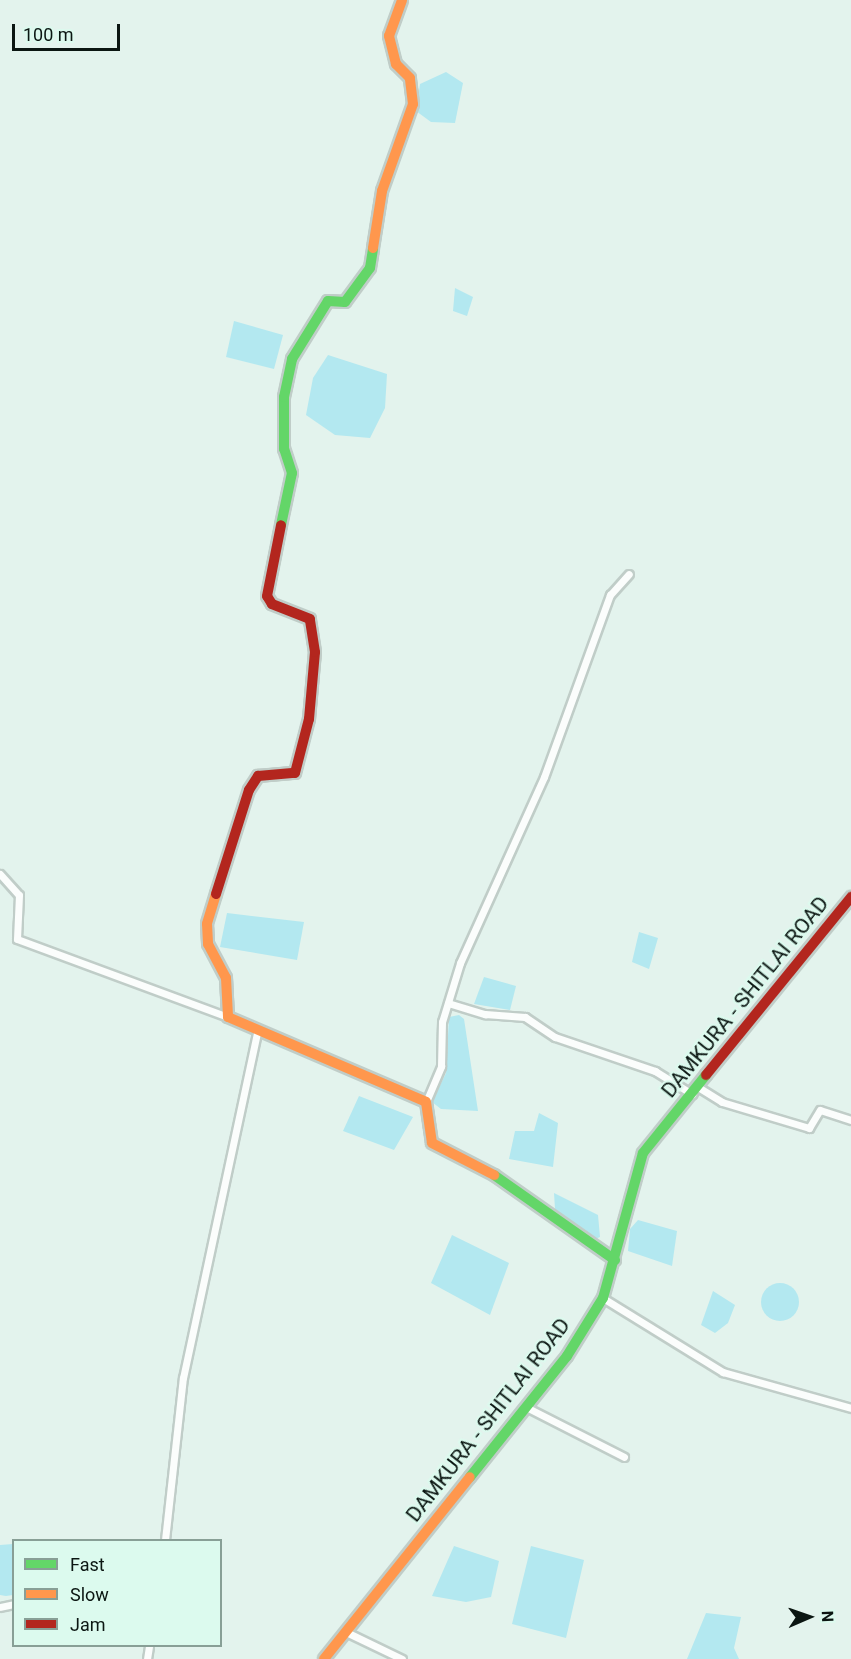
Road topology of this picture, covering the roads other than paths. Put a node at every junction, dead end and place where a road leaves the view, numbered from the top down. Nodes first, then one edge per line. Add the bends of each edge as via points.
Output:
1 (402, 0) edge
2 (629, 574) dead end
3 (0, 874) edge
4 (851, 897) edge
5 (448, 1003) junction
6 (228, 1017) junction
7 (257, 1032) junction
8 (695, 1091) junction
9 (426, 1102) junction
10 (851, 1120) edge
11 (615, 1260) junction
12 (603, 1298) junction
13 (526, 1407) junction
14 (851, 1408) edge
15 (624, 1457) dead end
16 (165, 1539) edge
17 (346, 1632) junction
18 (324, 1659) edge
19 (402, 1659) edge

1 - 6 street via 389,36 396,64 410,78 413,104 382,191 370,268 345,302 328,301 304,334 292,359 284,397 284,450 292,473 267,596 272,604 310,620 314,681 295,773 258,776 249,790 207,924 208,944 226,978
2 - 5 street via 610,595 556,747 460,963
3 - 6 street via 20,895 17,939
4 - 8 street, DAMKURA - SHITLAI ROAD
5 - 8 street via 485,1014 525,1017 555,1037 655,1071
5 - 9 street via 441,1066
6 - 7 street
7 - 9 street
7 - 16 street via 183,1378
8 - 10 street via 808,1128 820,1110
8 - 11 street, DAMKURA - SHITLAI ROAD via 643,1153
9 - 11 street via 432,1143 514,1185
11 - 12 street, DAMKURA - SHITLAI ROAD
12 - 13 street, DAMKURA - SHITLAI ROAD via 567,1356
12 - 14 street via 723,1372
13 - 15 street
13 - 17 street, DAMKURA - SHITLAI ROAD
17 - 18 street, DAMKURA - SHITLAI ROAD
17 - 19 street

